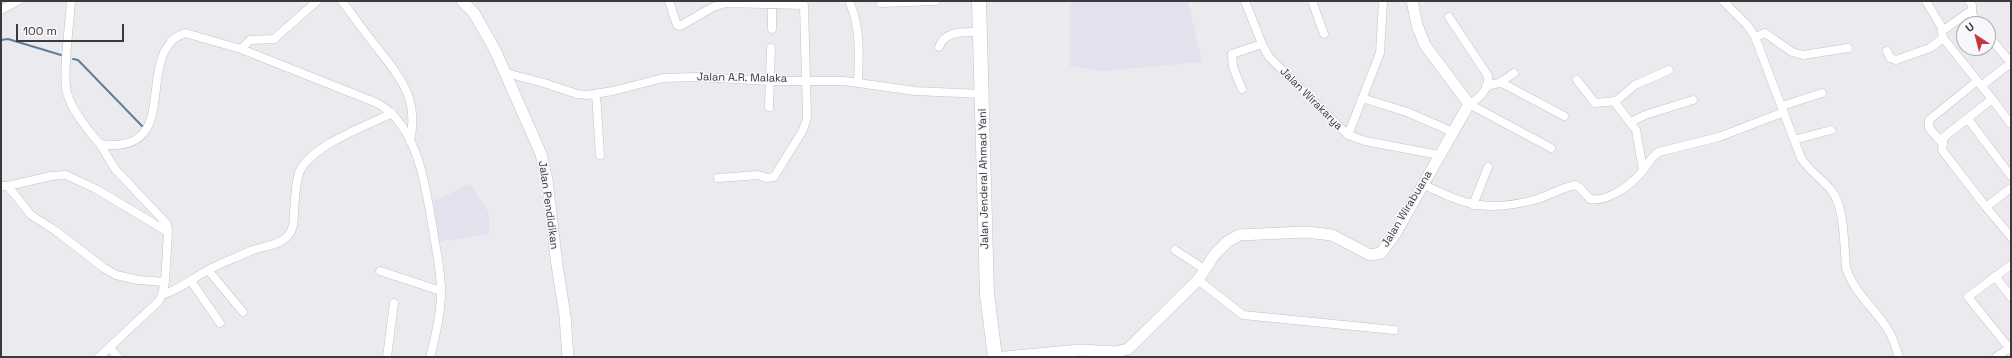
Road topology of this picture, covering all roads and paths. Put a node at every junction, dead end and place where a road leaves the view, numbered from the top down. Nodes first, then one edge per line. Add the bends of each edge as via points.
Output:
1 (18, 1) edge
2 (71, 1) edge
3 (317, 1) edge
4 (342, 1) edge
5 (462, 1) edge
6 (669, 1) edge
7 (850, 1) edge
8 (935, 1) edge
9 (979, 1) edge
10 (1245, 1) edge
11 (1312, 1) edge
12 (1383, 1) edge
13 (1412, 1) edge
14 (1723, 1) edge
15 (1926, 1) edge
16 (1969, 1) edge
17 (739, 2) edge
18 (804, 3) edge
19 (881, 3) dead end
20 (772, 4) junction
21 (1, 10) edge
22 (1972, 10) junction
23 (1973, 16) edge
24 (1449, 17) dead end
25 (772, 29) dead end
26 (981, 32) junction
27 (1324, 34) dead end
28 (1943, 34) junction
29 (1755, 37) junction
30 (1262, 44) junction
31 (1996, 45) edge
32 (939, 47) dead end
33 (771, 48) dead end
34 (1848, 48) dead end
35 (240, 49) junction
36 (1887, 51) dead end
37 (2011, 63) edge
38 (1669, 70) dead end
39 (506, 73) junction
40 (1514, 73) dead end
41 (805, 80) junction
42 (1577, 80) dead end
43 (770, 81) junction
44 (858, 83) junction
45 (1500, 83) junction
46 (1979, 84) junction
47 (1486, 86) junction
48 (1242, 89) dead end
49 (1822, 93) dead end
50 (596, 94) junction
51 (982, 94) junction
52 (1362, 98) junction
53 (1992, 99) junction
54 (1693, 100) dead end
55 (1616, 101) junction
56 (1469, 104) junction
57 (769, 107) dead end
58 (1783, 109) junction
59 (392, 114) junction
60 (1564, 116) dead end
61 (1968, 119) junction
62 (1631, 122) junction
63 (2011, 124) edge
64 (1831, 130) dead end
65 (1454, 132) junction
66 (1348, 135) junction
67 (1794, 140) junction
68 (410, 141) junction
69 (100, 144) junction
70 (1943, 144) junction
71 (1551, 148) dead end
72 (600, 155) dead end
73 (1439, 155) junction
74 (1488, 167) dead end
75 (1643, 170) junction
76 (2011, 176) edge
77 (718, 178) dead end
78 (1423, 184) junction
79 (5, 186) edge
80 (2011, 188) edge
81 (1472, 205) junction
82 (1986, 207) junction
83 (168, 232) junction
84 (2011, 236) edge
85 (1175, 250) dead end
86 (2011, 265) edge
87 (1204, 269) junction
88 (208, 270) junction
89 (380, 271) dead end
90 (1995, 276) junction
91 (191, 280) junction
92 (1198, 280) junction
93 (165, 282) junction
94 (441, 291) junction
95 (162, 295) junction
96 (2011, 297) edge
97 (394, 303) dead end
98 (243, 312) dead end
99 (220, 323) dead end
100 (1394, 330) dead end
101 (110, 348) junction
102 (2010, 348) edge
103 (1116, 354) edge
104 (99, 357) edge
105 (118, 357) edge
106 (387, 357) edge
107 (430, 357) edge
108 (568, 357) edge
109 (995, 357) edge
110 (1005, 357) edge
111 (1899, 357) edge
112 (1996, 357) edge

1 - 21 street
2 - 69 street via 66,92
3 - 35 street via 274,39 250,40
4 - 68 street via 398,74 412,110 414,124
5 - 39 street, Jalan Pendidikan via 474,13
6 - 17 street via 675,21 680,26 713,7
7 - 44 street via 855,14 860,48
8 - 19 street
9 - 26 highway, Jalan Jenderal Ahmad Yani
10 - 30 street, Jalan Wirakarya
11 - 27 street
12 - 52 street via 1380,53
13 - 56 street via 1417,25 1425,45
14 - 29 street via 1748,26
15 - 28 street via 1942,26
16 - 22 street
17 - 20 street
18 - 20 street
18 - 41 street
20 - 25 street
22 - 23 street
22 - 28 street
24 - 47 street via 1488,76
26 - 32 street via 953,33 941,41
26 - 51 highway, Jalan Jenderal Ahmad Yani
28 - 36 street via 1930,48 1896,60 1890,58
28 - 46 street
29 - 34 street via 1766,33 1792,52 1803,55
29 - 58 street
30 - 48 street via 1234,52 1231,56
30 - 66 street, Jalan Wirakarya via 1276,65
31 - 37 street
33 - 43 street
35 - 59 street via 377,103
35 - 69 street via 194,34 185,32 179,35 169,43 162,60 156,104 145,130 128,143 114,146
37 - 46 street
38 - 55 street via 1635,85
39 - 50 street, Jalan A.R. Malaka via 577,94
39 - 108 street, Jalan Pendidikan via 541,154 547,180 566,316
40 - 45 street
41 - 43 street, Jalan A.R. Malaka
41 - 44 street, Jalan A.R. Malaka
41 - 77 street via 807,118 803,130 778,172 770,178 758,175
42 - 55 street via 1595,103
43 - 50 street, Jalan A.R. Malaka via 663,78
43 - 57 street
44 - 51 street, Jalan A.R. Malaka via 915,91
45 - 47 street
45 - 60 street
46 - 53 street
46 - 70 street via 1929,120 1929,128
47 - 56 street via 1479,98
49 - 58 street
50 - 72 street
51 - 109 highway, Jalan Jenderal Ahmad Yani via 987,294
52 - 65 street via 1406,112
52 - 66 street
53 - 61 street
53 - 63 street
54 - 62 street
55 - 62 street via 1619,109
56 - 65 street, Jalan Wirabuana
56 - 71 street
58 - 67 street
58 - 75 street via 1719,137 1663,150 1652,156
59 - 68 street
59 - 88 street via 330,144 305,163 299,174 294,226 286,240 261,247
61 - 70 street via 1944,137
61 - 76 street
62 - 75 street via 1636,130
64 - 67 street
65 - 73 street, Jalan Wirabuana
66 - 73 street, Jalan Wirakarya via 1365,141
67 - 111 street via 1808,169 1835,196 1840,208 1849,277 1889,332
68 - 94 street via 423,178 440,270
69 - 83 street via 115,169 163,219
70 - 82 street via 1942,150
73 - 78 street, Jalan Wirabuana
74 - 81 street
75 - 81 street via 1630,183 1601,200 1590,199 1575,185 1535,200 1506,206
78 - 81 street
78 - 87 street, Jalan Wirabuana via 1395,234 1380,253 1375,255 1370,255 1332,235 1306,232 1243,234 1225,244
79 - 83 street via 66,175 96,189
79 - 93 street via 32,214 104,268 116,275
80 - 82 street
82 - 84 street
83 - 93 street
85 - 87 street
86 - 90 street
87 - 92 street, Jalan Wirabuana
88 - 91 street
88 - 98 street
89 - 94 street
90 - 96 street
90 - 102 street via 1968,297
91 - 95 street
91 - 99 street
92 - 100 street via 1243,315
92 - 103 street, Jalan Wirabuana via 1160,315 1132,346
93 - 95 street
94 - 107 street via 440,314
95 - 101 street via 159,302
97 - 106 street
101 - 104 street
101 - 105 street
102 - 112 street
103 - 110 street, Jalan Wirabuana via 1084,350

